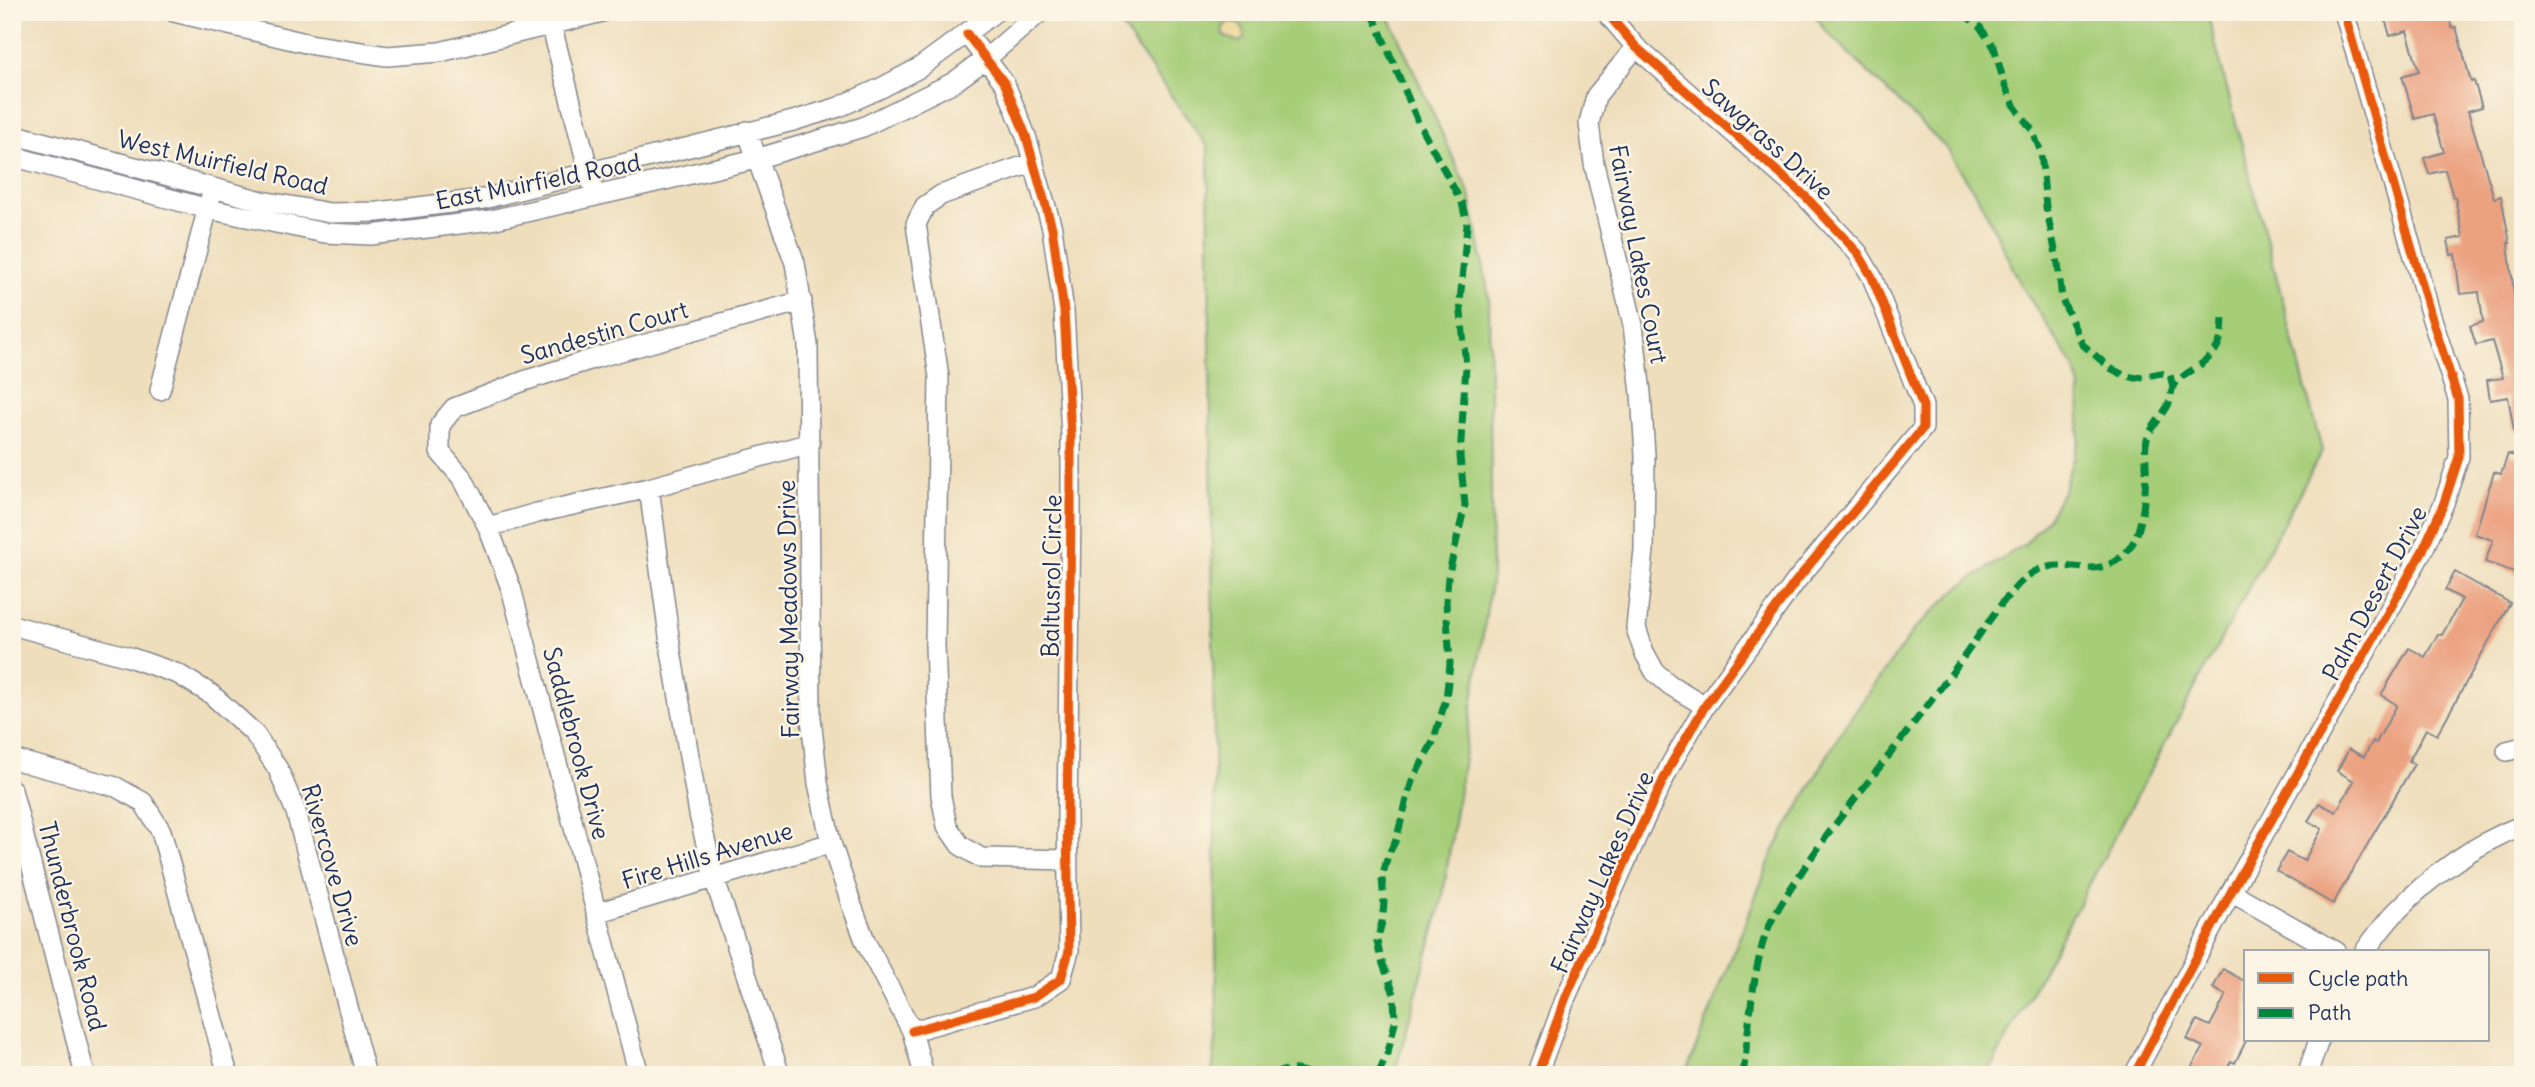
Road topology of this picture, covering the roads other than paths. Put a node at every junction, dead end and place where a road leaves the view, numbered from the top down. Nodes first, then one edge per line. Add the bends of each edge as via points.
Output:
1 (174, 12) edge
2 (602, 12) edge
3 (995, 12) edge
4 (1040, 12) edge
5 (1606, 12) edge
6 (2344, 12) edge
7 (550, 19) edge
8 (967, 34) junction
9 (1636, 47) junction
10 (987, 58) junction
11 (747, 131) junction
12 (12, 134) edge
13 (12, 156) edge
14 (757, 159) junction
15 (1034, 163) junction
16 (589, 172) junction
17 (213, 188) junction
18 (596, 196) junction
19 (208, 209) junction
20 (802, 301) junction
21 (160, 390) dead end
22 (1923, 428) joint
23 (439, 436) joint
24 (810, 443) junction
25 (649, 488) junction
26 (488, 527) junction
27 (12, 626) edge
28 (1705, 706) junction
29 (12, 759) edge
30 (12, 790) edge
31 (2523, 825) edge
32 (831, 843) junction
33 (1068, 860) junction
34 (714, 878) junction
35 (2231, 892) junction
36 (596, 913) junction
37 (2333, 950) edge
38 (2366, 950) edge
39 (912, 1031) junction
40 (2318, 1042) edge
41 (85, 1075) edge
42 (228, 1075) edge
43 (366, 1075) edge
44 (639, 1075) edge
45 (780, 1075) edge
46 (924, 1075) edge
47 (1537, 1075) edge
48 (2134, 1075) edge
49 (2307, 1075) edge

1 - 7 street via 314,45 387,56 440,52
2 - 7 street
3 - 8 street, East Muirfield Road
4 - 10 street, East Muirfield Road
5 - 9 street, Sawgrass Drive
6 - 35 street, Palm Desert Drive via 2458,399 2459,457 2423,550
7 - 16 street
8 - 10 street, Baltusrol Circle
8 - 11 street, East Muirfield Road via 919,68 839,107
9 - 22 street, Sawgrass Drive via 1805,196 1858,253 1872,277 1923,407
9 - 28 street, Fairway Lakes Court via 1595,96 1589,123 1594,164 1633,325 1641,393 1644,551 1636,628 1655,672
10 - 14 street, East Muirfield Road via 954,82 863,127
10 - 15 street, Baltusrol Circle via 1005,84
11 - 14 street, Fairway Meadows Drive
11 - 16 street, East Muirfield Road
12 - 17 street, West Muirfield Road
13 - 19 street, East Muirfield Road
14 - 18 street, East Muirfield Road
14 - 20 street, Fairway Meadows Drive via 795,263
15 - 33 street, Baltusrol Circle via 1052,228 1067,349 1072,509
15 - 33 street via 941,195 925,206 916,224 939,377 935,646 941,796 947,826 960,845 981,859
16 - 17 street, West Muirfield Road via 483,199 378,212 330,213
16 - 18 street
17 - 19 street
18 - 19 street, East Muirfield Road via 491,220 371,235 325,233
19 - 21 street
20 - 23 street, Sandestin Court via 524,381 454,408 440,425
20 - 24 street, Fairway Meadows Drive via 808,345
22 - 28 street, Fairway Lakes Drive via 1796,581
23 - 26 street, Saddlebrook Drive via 440,452 463,479
24 - 25 street
24 - 32 street, Fairway Meadows Drive via 811,718
25 - 26 street
25 - 34 street via 673,664
26 - 36 street, Saddlebrook Drive via 511,588
27 - 43 street, Rivercove Drive via 178,674 211,694 254,733 278,769 296,812
28 - 47 street, Fairway Lakes Drive via 1640,829
29 - 42 street via 116,786 143,802 161,831
30 - 41 street, Thunderbrook Road
31 - 38 street via 2490,838 2440,873 2394,914
32 - 34 street, Fire Hills Avenue
32 - 39 street, Fairway Meadows Drive via 866,943
33 - 39 street, Baltusrol Circle via 1069,951 1061,979 1034,997
34 - 36 street, Fire Hills Avenue
34 - 45 street
35 - 37 street
35 - 48 street, Palm Desert Drive
36 - 44 street, Saddlebrook Drive
39 - 46 street, Fairway Meadows Drive
40 - 49 street

